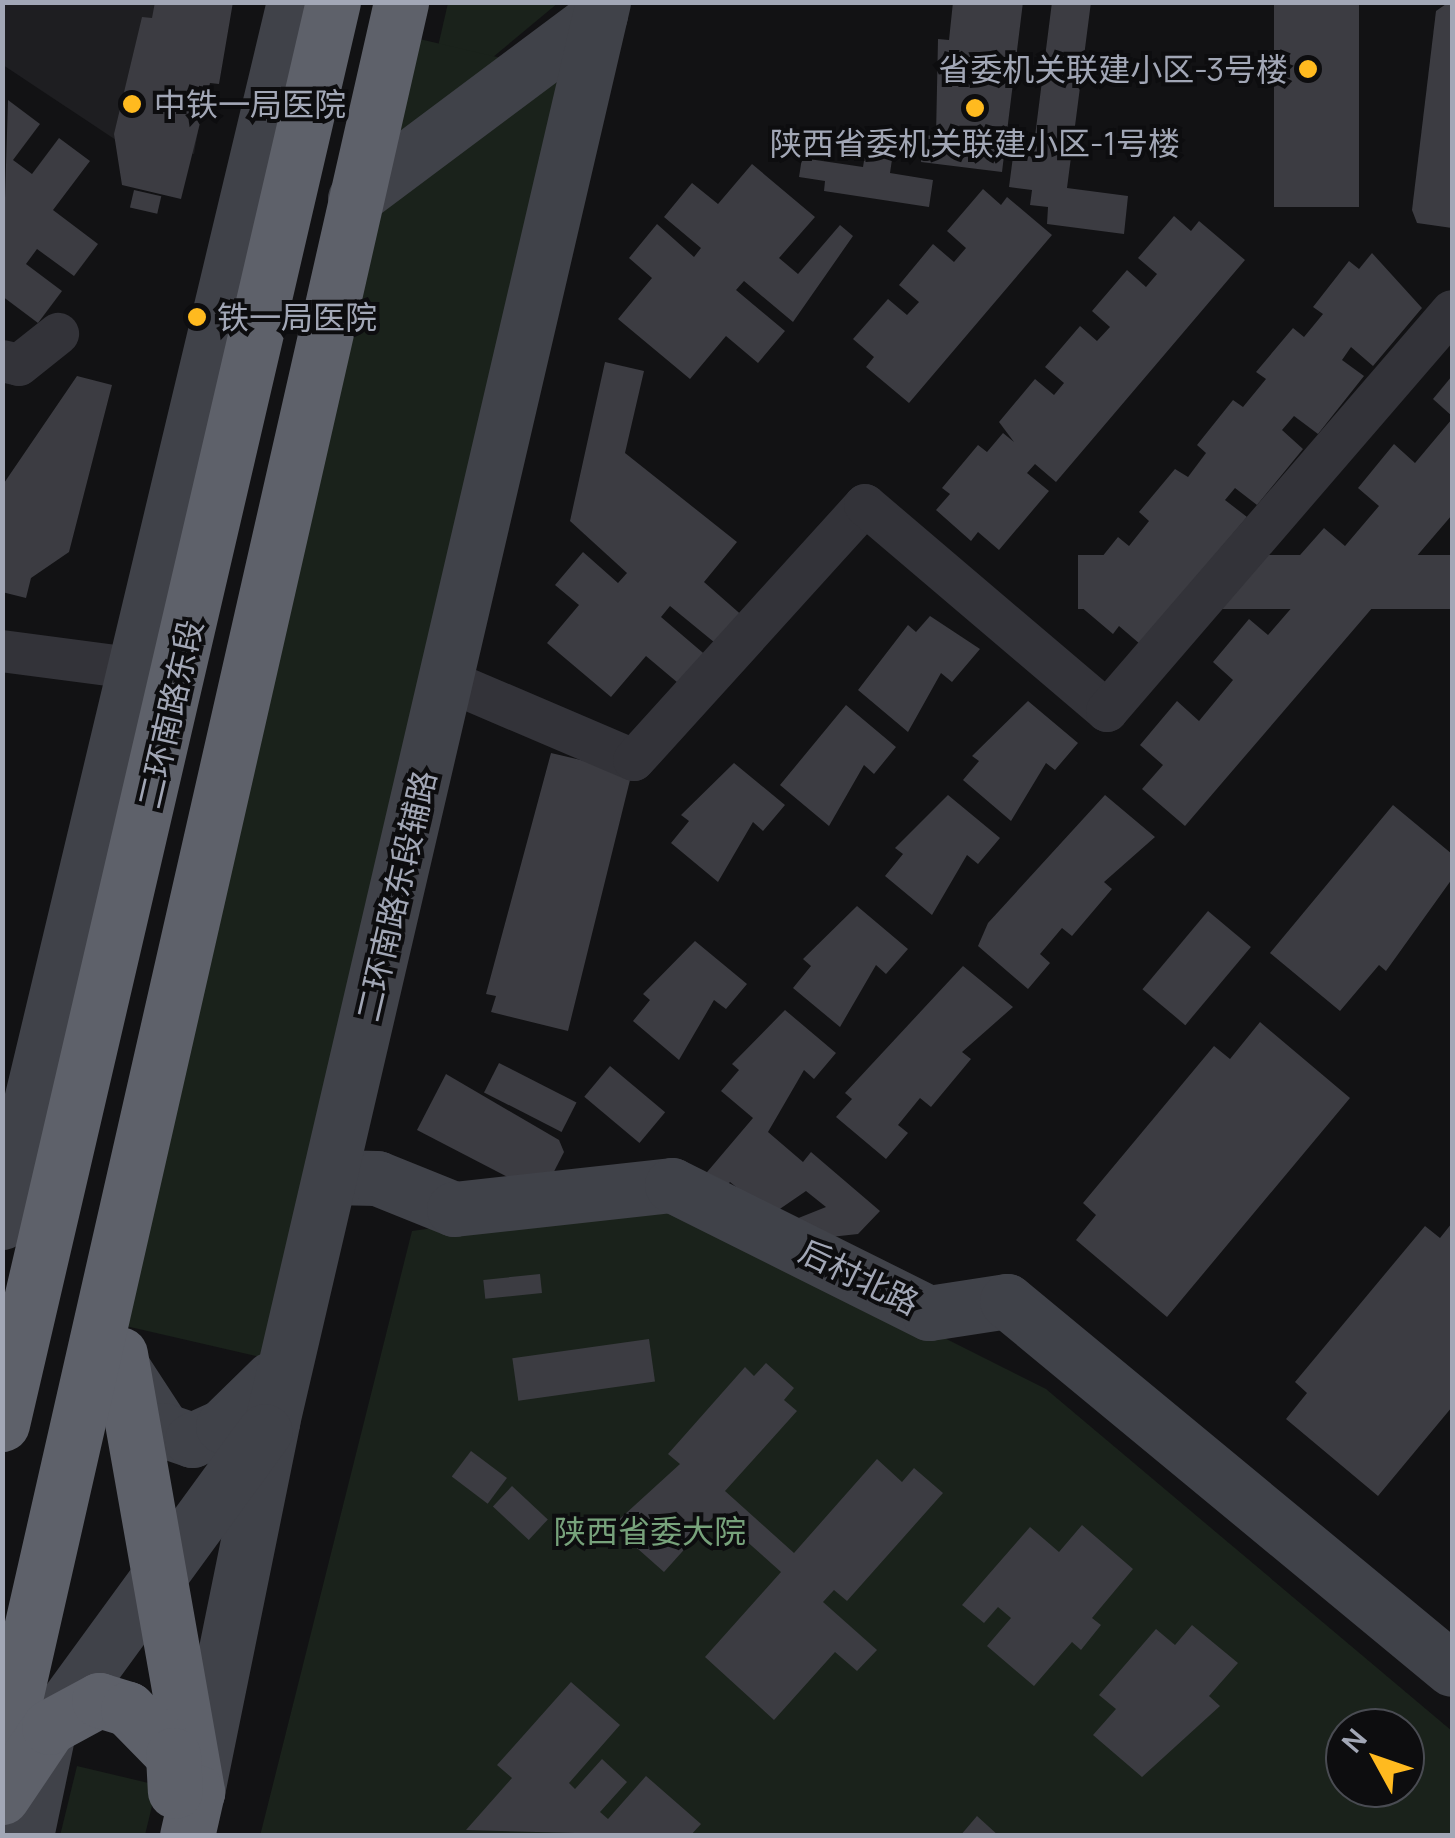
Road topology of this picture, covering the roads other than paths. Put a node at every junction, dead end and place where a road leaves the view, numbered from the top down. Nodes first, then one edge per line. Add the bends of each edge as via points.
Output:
1 (294, 2) edge
2 (332, 2) edge
3 (402, 2) edge
4 (602, 8) edge
5 (354, 198) junction
6 (1452, 311) edge
7 (58, 334) dead end
8 (2, 360) edge
9 (2, 651) edge
10 (132, 668) junction
11 (446, 680) junction
12 (137, 1168) junction
13 (332, 1177) junction
14 (2, 1222) edge
15 (14, 1348) edge
16 (288, 1358) junction
17 (120, 1359) junction
18 (272, 1422) junction
19 (2, 1424) edge
20 (157, 1574) junction
21 (1452, 1669) edge
22 (49, 1727) junction
23 (7, 1775) edge
24 (192, 1814) edge
25 (26, 1836) edge
26 (164, 1836) edge

1 - 10 main road
2 - 15 highway, 二环南路东段
3 - 5 highway
4 - 5 main road
4 - 11 main road, 二环南路东段辅路
5 - 12 highway
6 - 11 street via 1107,711 865,506 634,760
7 - 8 street via 20,365
9 - 10 street
10 - 14 main road
11 - 13 main road, 二环南路东段辅路
12 - 17 highway via 144,1247
12 - 23 highway
13 - 16 main road, 二环南路东段辅路
13 - 21 main road, 后村北路 via 377,1178 454,1209 672,1185 929,1313 1007,1301
15 - 19 highway, 二环南路东段
16 - 17 main road via 253,1401 192,1440 162,1430
16 - 18 main road, 二环南路东段辅路
17 - 20 highway
17 - 23 highway
18 - 20 main road
18 - 24 main road, 二环南路东段辅路
20 - 22 main road
20 - 24 highway
22 - 23 highway
22 - 25 main road
22 - 26 highway via 99,1700 128,1709 173,1755

